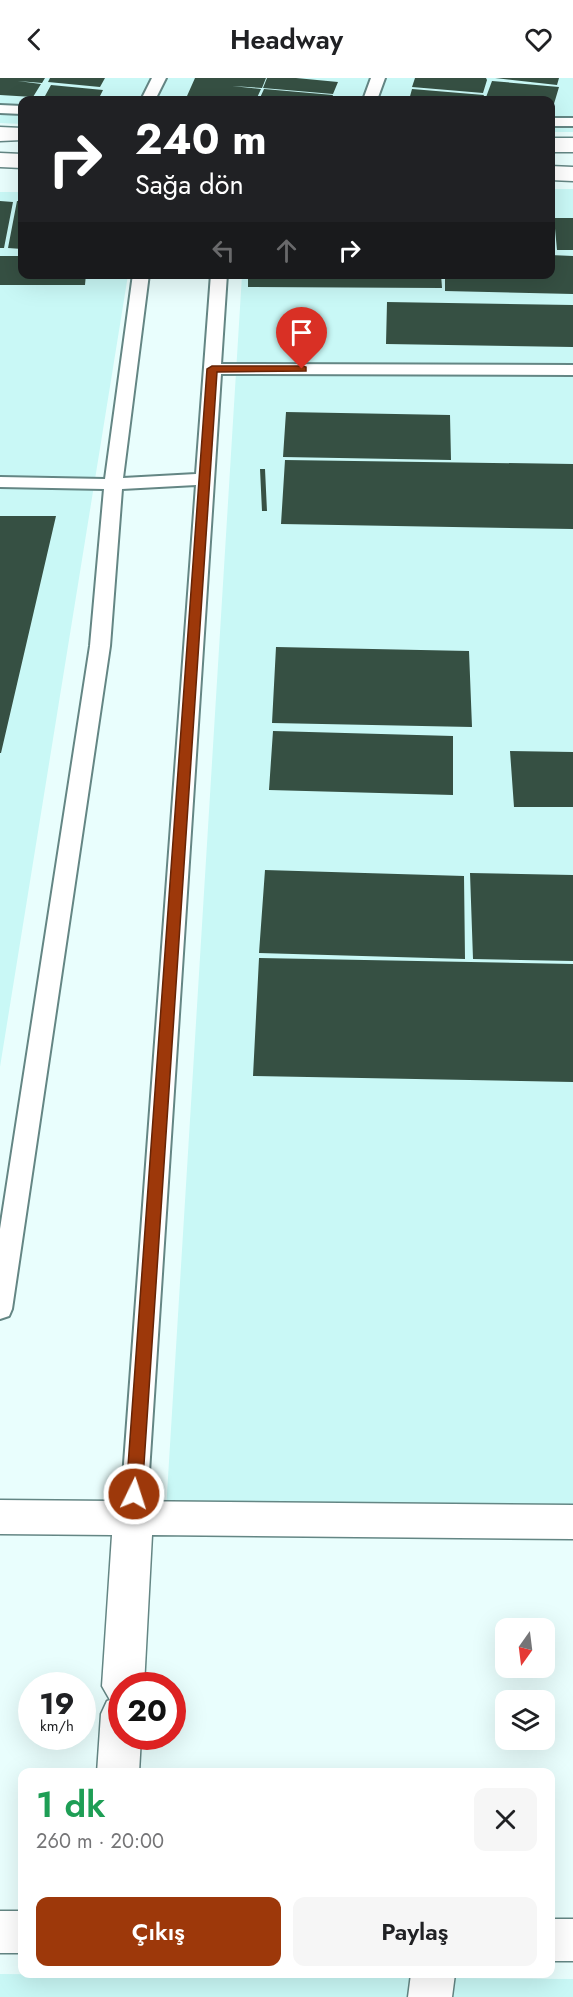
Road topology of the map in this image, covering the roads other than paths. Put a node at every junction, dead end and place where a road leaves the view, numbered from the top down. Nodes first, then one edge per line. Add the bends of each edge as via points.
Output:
1 (159, 78) edge
2 (378, 78) edge
3 (150, 96) edge
4 (371, 96) edge
5 (0, 109) edge
6 (18, 110) edge
7 (555, 122) edge
8 (573, 122) edge
9 (0, 134) edge
10 (18, 134) edge
11 (555, 145) edge
12 (573, 145) edge
13 (0, 160) edge
14 (18, 161) edge
15 (555, 173) edge
16 (573, 174) edge
17 (140, 279) edge
18 (219, 279) edge
19 (212, 369) junction
20 (573, 370) edge
21 (204, 479) junction
22 (0, 482) edge
23 (113, 484) junction
24 (0, 1309) edge
25 (0, 1517) edge
26 (133, 1518) junction
27 (573, 1522) edge
28 (124, 1672) edge
29 (120, 1750) edge
30 (118, 1768) edge
31 (0, 1932) edge
32 (18, 1932) edge
33 (555, 1940) edge
34 (573, 1940) edge
35 (432, 1978) edge
36 (430, 1997) edge

1 - 3 lane
2 - 4 lane
5 - 6 lane
7 - 8 lane
9 - 10 street
11 - 12 street
13 - 14 street
15 - 16 street
17 - 23 lane
18 - 19 lane
19 - 20 lane
19 - 21 lane
21 - 23 lane
21 - 26 lane
22 - 23 lane
23 - 24 lane via 100,646
25 - 26 street
26 - 27 street
26 - 28 street
29 - 30 street
31 - 32 street
33 - 34 street
35 - 36 street

